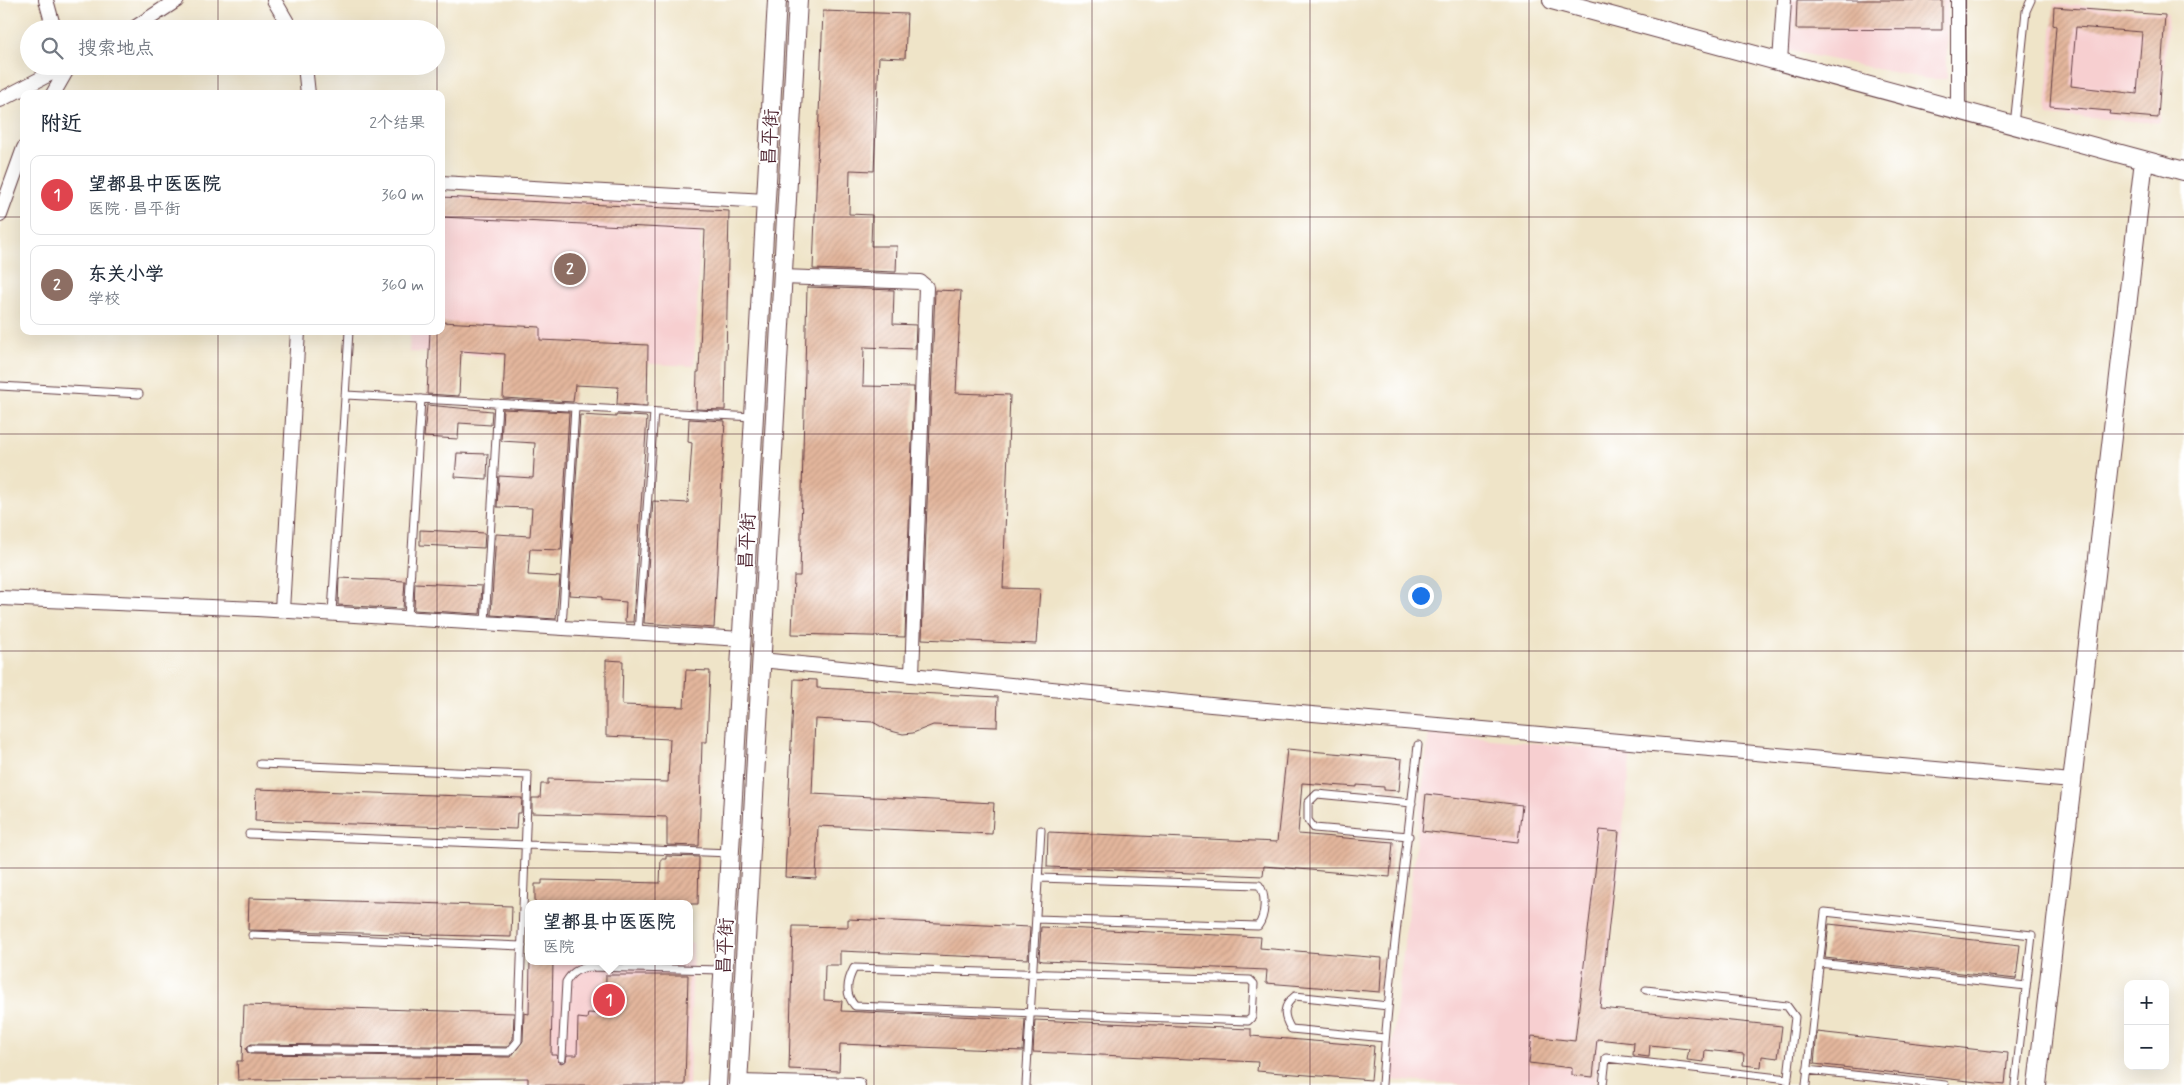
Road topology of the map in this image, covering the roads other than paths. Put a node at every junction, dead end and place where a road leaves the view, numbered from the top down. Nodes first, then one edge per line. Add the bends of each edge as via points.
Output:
1 (46, 0) edge
2 (177, 0) edge
3 (274, 0) edge
4 (777, 0) edge
5 (798, 0) edge
6 (1552, 0) edge
7 (1784, 0) edge
8 (1958, 0) edge
9 (2031, 0) edge
10 (52, 20) edge
11 (147, 20) edge
12 (286, 20) edge
13 (1780, 62) junction
14 (49, 75) edge
15 (62, 75) edge
16 (306, 75) edge
17 (55, 90) edge
18 (308, 90) edge
19 (0, 100) edge
20 (1958, 110) junction
21 (2014, 125) junction
22 (20, 159) edge
23 (2144, 160) junction
24 (2184, 171) edge
25 (445, 183) edge
26 (766, 201) junction
27 (0, 215) edge
28 (782, 277) junction
29 (298, 335) edge
30 (350, 335) edge
31 (0, 386) edge
32 (139, 394) dead end
33 (346, 395) junction
34 (421, 399) junction
35 (498, 403) junction
36 (575, 408) junction
37 (654, 412) junction
38 (754, 417) junction
39 (0, 598) edge
40 (282, 610) junction
41 (332, 613) junction
42 (408, 618) junction
43 (485, 623) junction
44 (562, 628) junction
45 (638, 633) junction
46 (742, 639) junction
47 (761, 660) junction
48 (912, 675) junction
49 (1418, 745) dead end
50 (260, 764) dead end
51 (2072, 781) junction
52 (1412, 803) junction
53 (1041, 830) dead end
54 (249, 834) dead end
55 (1409, 836) junction
56 (526, 845) junction
57 (730, 853) junction
58 (1038, 878) junction
59 (1036, 919) junction
60 (252, 935) dead end
61 (522, 946) junction
62 (1819, 964) junction
63 (723, 970) junction
64 (1033, 973) junction
65 (2026, 986) junction
66 (1646, 990) dead end
67 (1388, 1006) junction
68 (1030, 1013) junction
69 (1385, 1038) junction
70 (251, 1049) dead end
71 (562, 1058) dead end
72 (1807, 1070) junction
73 (1787, 1082) edge
74 (738, 1083) edge
75 (718, 1085) edge
76 (858, 1085) edge
77 (1026, 1085) edge
78 (1382, 1085) edge
79 (1603, 1085) edge
80 (1806, 1085) edge
81 (1945, 1085) edge
82 (2015, 1085) edge
83 (2037, 1085) edge

1 - 10 street
2 - 11 street
3 - 12 street
4 - 26 street, 昌平街
5 - 28 street, 昌平街
6 - 13 street
7 - 13 street
8 - 20 street
9 - 21 lane via 2026,11
13 - 20 street
14 - 19 street
15 - 17 street
16 - 18 street
20 - 21 street
21 - 23 street
22 - 27 street
23 - 24 street
23 - 51 street
25 - 26 street
26 - 38 street, 昌平街
28 - 47 street, 昌平街
28 - 48 street via 920,282 926,286
29 - 40 street
30 - 33 lane
31 - 32 lane
33 - 34 lane
33 - 41 lane
34 - 35 lane
34 - 42 lane
35 - 36 lane
35 - 43 lane
36 - 37 lane
36 - 44 lane
37 - 38 lane
37 - 45 lane
38 - 46 street, 昌平街
39 - 40 street
40 - 41 street
41 - 42 street
42 - 43 street
43 - 44 street
44 - 45 street
45 - 46 street
46 - 57 street, 昌平街
47 - 48 street
47 - 74 street, 昌平街
48 - 51 street via 1211,705
49 - 52 lane
50 - 56 lane via 528,775
51 - 83 street
52 - 55 lane
52 - 55 lane via 1317,794 1308,803 1308,820 1314,828
53 - 58 lane
54 - 56 lane
55 - 67 lane
56 - 57 lane
56 - 61 lane
57 - 63 street, 昌平街
58 - 59 lane
58 - 59 lane via 1259,886 1264,896 1262,920 1258,926
59 - 64 lane
60 - 61 lane
61 - 70 lane via 518,1041 509,1052
62 - 65 lane
62 - 65 lane via 1825,912 2032,935
62 - 72 lane
63 - 71 lane via 587,967 576,970 566,982
63 - 75 street, 昌平街
64 - 68 lane
64 - 68 lane via 854,968 848,978 847,994 854,1006
64 - 68 lane via 1250,980 1254,984 1252,1017 1248,1021
65 - 82 lane
66 - 73 lane via 1787,1006 1795,1017
67 - 69 lane
67 - 69 lane via 1295,996 1287,1002 1284,1012 1292,1029
68 - 77 lane
69 - 78 lane
72 - 80 lane
72 - 81 lane
73 - 79 lane via 1606,1058
74 - 76 street

